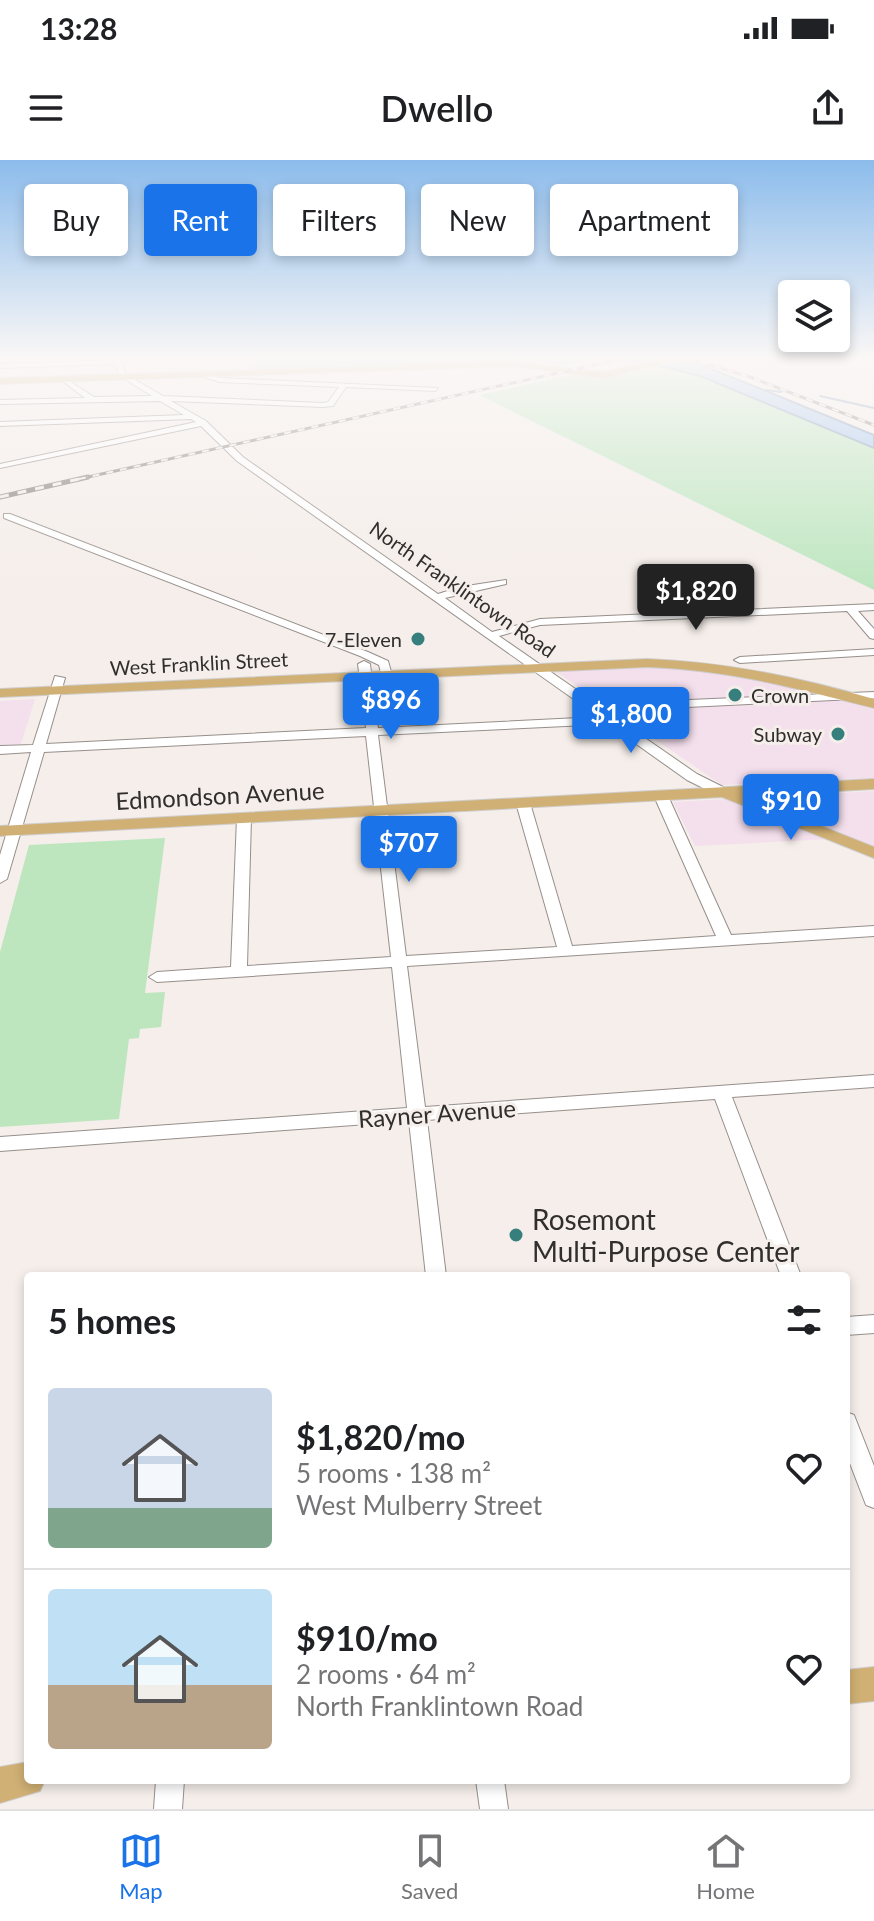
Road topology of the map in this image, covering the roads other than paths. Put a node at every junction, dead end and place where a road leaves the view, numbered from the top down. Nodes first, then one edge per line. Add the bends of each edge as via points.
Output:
1 (134, 435) edge
2 (213, 435) edge
3 (0, 466) edge
4 (7, 516) dead end
5 (502, 582) dead end
6 (439, 597) junction
7 (874, 607) edge
8 (851, 609) junction
9 (492, 635) junction
10 (874, 636) edge
11 (874, 652) edge
12 (523, 656) junction
13 (740, 660) junction
14 (537, 667) junction
15 (385, 669) junction
16 (364, 670) junction
17 (0, 681) edge
18 (57, 684) junction
19 (0, 693) edge
20 (874, 694) edge
21 (851, 697) junction
22 (874, 704) edge
23 (595, 708) junction
24 (612, 720) junction
25 (371, 732) junction
26 (38, 748) junction
27 (0, 750) edge
28 (874, 784) edge
29 (722, 792) junction
30 (661, 796) junction
31 (523, 803) junction
32 (381, 811) junction
33 (244, 818) junction
34 (7, 831) edge
35 (874, 853) edge
36 (0, 879) edge
37 (874, 931) edge
38 (725, 940) junction
39 (566, 951) junction
40 (398, 961) junction
41 (239, 971) junction
42 (157, 977) dead end
43 (874, 1081) edge
44 (721, 1092) junction
45 (418, 1114) junction
46 (0, 1144) edge
47 (436, 1272) edge
48 (789, 1272) edge
49 (874, 1324) edge
50 (850, 1326) edge
51 (850, 1433) edge
52 (874, 1497) edge
53 (874, 1684) edge
54 (850, 1687) edge
55 (24, 1780) edge
56 (170, 1784) edge
57 (491, 1784) edge
58 (0, 1785) edge
59 (168, 1809) edge
60 (494, 1809) edge

1 - 3 street
2 - 6 street, North Franklintown Road via 235,456
4 - 15 street
5 - 6 street
6 - 9 street, North Franklintown Road
7 - 8 street
8 - 9 street via 540,622
8 - 10 street
9 - 12 street, North Franklintown Road
11 - 13 street
12 - 13 main road, West Franklin Street via 643,652
12 - 14 street, North Franklintown Road
12 - 15 main road, West Franklin Street
13 - 20 main road, West Franklin Street via 799,670
14 - 15 main road, West Franklin Street
14 - 21 main road, West Franklin Street via 708,666 789,679
14 - 23 street, North Franklintown Road
15 - 16 main road, West Franklin Street
16 - 18 main road, West Franklin Street
16 - 25 street
17 - 18 main road, West Franklin Street
18 - 19 main road, West Franklin Street
18 - 26 street
20 - 21 street
21 - 22 main road, West Franklin Street
21 - 23 street
23 - 24 street, North Franklintown Road
24 - 25 street
24 - 29 street, North Franklintown Road
25 - 26 street
25 - 32 street
26 - 27 street
26 - 34 street
28 - 29 main road, Edmondson Avenue
29 - 30 main road, Edmondson Avenue
29 - 35 main road, North Franklintown Road
30 - 31 main road, Edmondson Avenue
30 - 38 street
31 - 32 main road, Edmondson Avenue
31 - 39 street
32 - 33 main road, Edmondson Avenue
32 - 40 street
33 - 34 main road, Edmondson Avenue
33 - 41 street
34 - 36 street
37 - 38 street
38 - 39 street
39 - 40 street
40 - 41 street
40 - 45 street
41 - 42 street
43 - 44 street, Rayner Avenue
44 - 45 street, Rayner Avenue
44 - 48 street
45 - 46 street, Rayner Avenue
45 - 47 street
49 - 50 street
51 - 52 street
53 - 54 main road
55 - 58 main road
56 - 59 street
57 - 60 street

